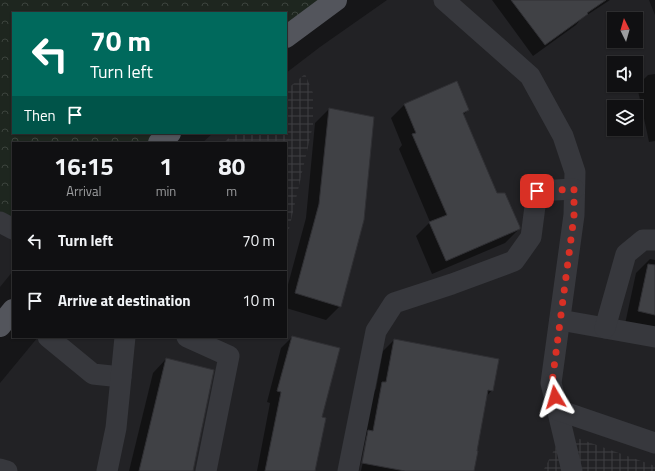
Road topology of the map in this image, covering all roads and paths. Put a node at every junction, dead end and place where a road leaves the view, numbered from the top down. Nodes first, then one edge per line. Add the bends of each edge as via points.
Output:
1 (336, 0) edge
2 (444, 0) edge
3 (287, 35) edge
4 (169, 134) edge
5 (160, 142) edge
6 (574, 189) junction
7 (0, 222) edge
8 (12, 228) edge
9 (655, 240) edge
10 (12, 311) edge
11 (560, 320) junction
12 (0, 326) edge
13 (605, 328) junction
14 (655, 337) edge
15 (49, 338) edge
16 (125, 338) edge
17 (189, 338) edge
18 (121, 376) junction
19 (558, 410) junction
20 (655, 443) edge
21 (0, 470) edge
22 (7, 471) edge
23 (107, 471) edge
24 (206, 471) edge
25 (348, 471) edge
26 (572, 471) edge

1 - 3 main road
2 - 6 street via 530,76 563,136 574,172
4 - 5 main road
6 - 11 street via 574,216
6 - 25 street via 537,191 531,237 514,261 394,303 376,332
7 - 8 street
9 - 13 street via 643,240 626,254
10 - 12 main road
11 - 13 street
11 - 19 street via 552,383
13 - 14 street
15 - 18 street via 93,374
16 - 18 street
17 - 24 street via 229,356
18 - 23 street via 116,428
19 - 20 street
19 - 26 street
21 - 22 street

